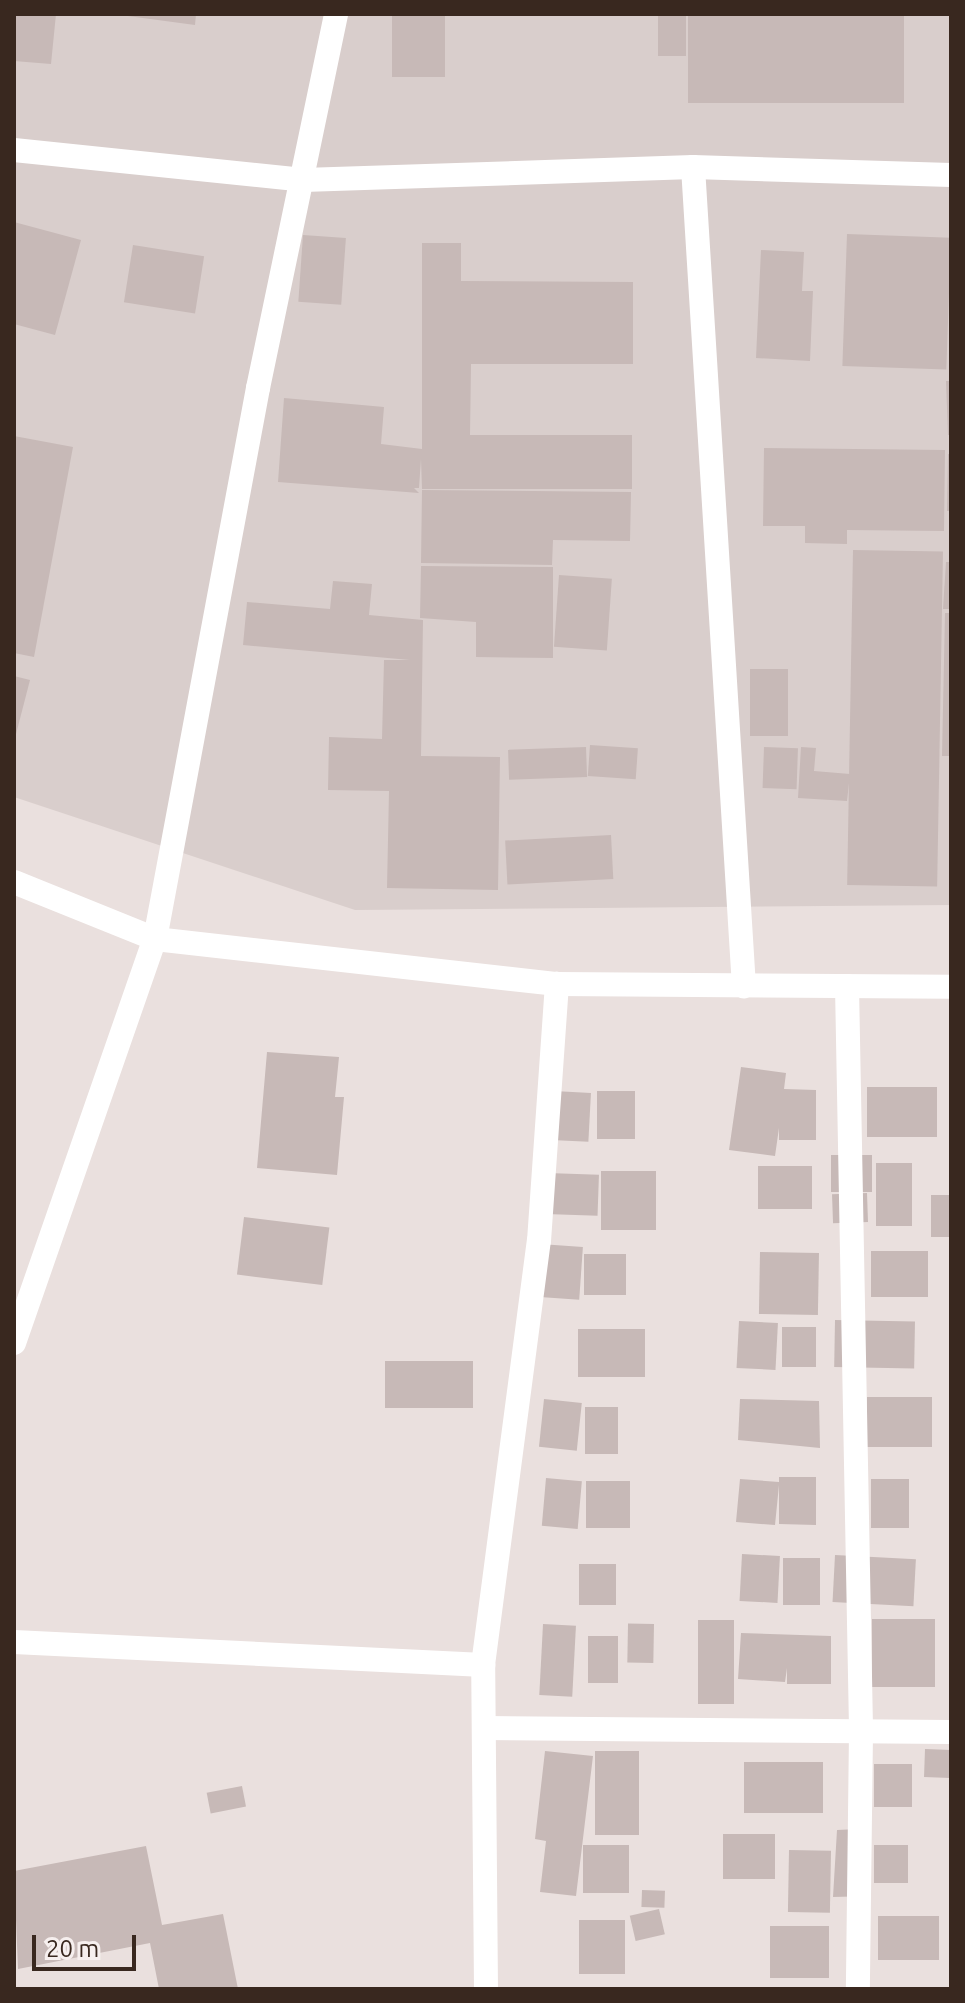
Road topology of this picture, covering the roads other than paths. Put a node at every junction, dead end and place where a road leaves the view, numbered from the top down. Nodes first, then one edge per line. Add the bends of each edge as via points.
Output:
1 (336, 14) edge
2 (14, 150) edge
3 (693, 167) junction
4 (951, 175) edge
5 (303, 180) junction
6 (14, 882) edge
7 (155, 939) junction
8 (557, 984) junction
9 (744, 986) junction
10 (847, 986) junction
11 (951, 987) edge
12 (14, 1343) edge
13 (14, 1642) edge
14 (483, 1665) junction
15 (484, 1728) junction
16 (861, 1732) junction
17 (951, 1732) edge
18 (486, 1989) edge
19 (858, 1989) edge

1 - 5 street
2 - 5 street
3 - 4 street
3 - 5 street
3 - 9 street
5 - 7 street
6 - 7 street
7 - 8 street
7 - 12 street
8 - 9 street
8 - 14 street via 539,1241
9 - 10 street
10 - 11 street
10 - 16 street
13 - 14 street
14 - 15 street
15 - 16 street
15 - 18 street
16 - 17 street
16 - 19 street

